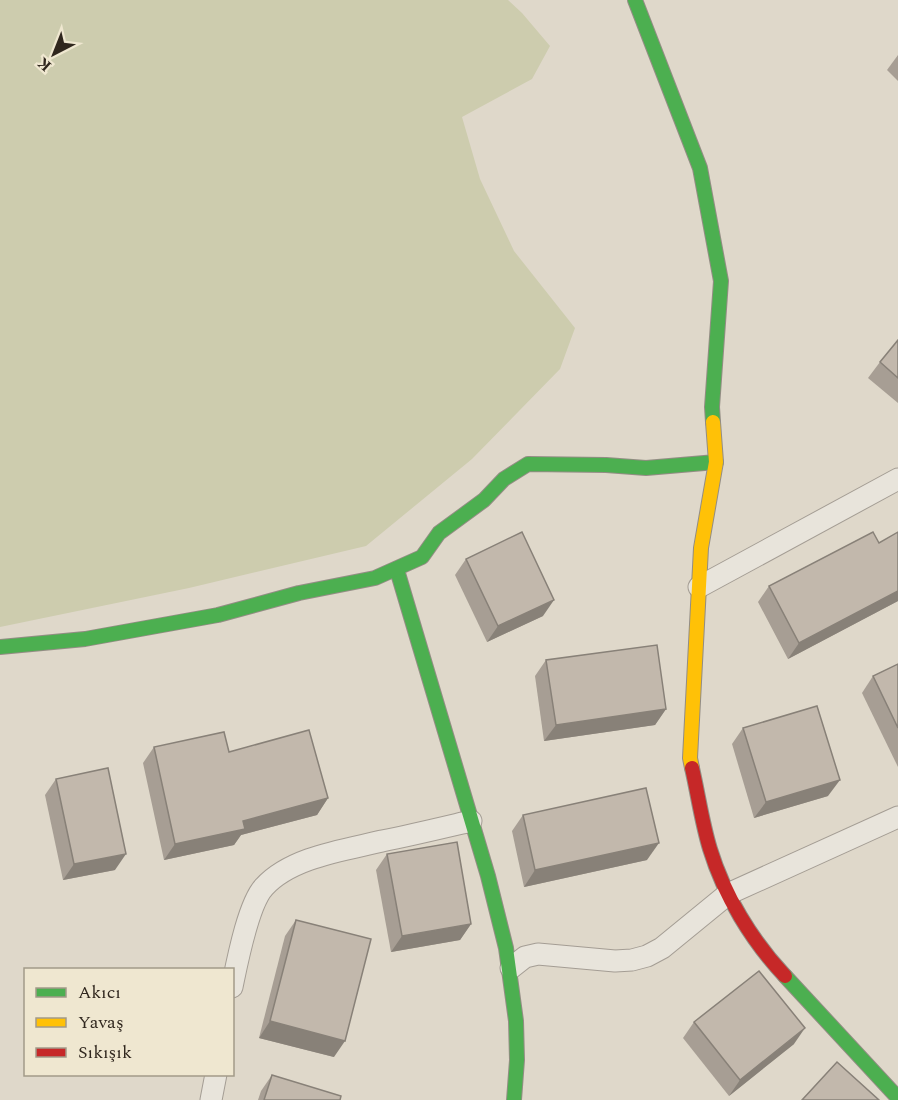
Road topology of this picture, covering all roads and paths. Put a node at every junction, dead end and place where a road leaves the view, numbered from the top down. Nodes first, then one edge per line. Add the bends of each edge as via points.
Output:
1 (634, 0) edge
2 (716, 462) junction
3 (898, 479) edge
4 (396, 570) junction
5 (699, 587) junction
6 (0, 647) edge
7 (898, 817) edge
8 (471, 821) junction
9 (728, 894) junction
10 (511, 968) junction
11 (234, 978) edge
12 (216, 1076) edge
13 (898, 1098) edge
14 (211, 1100) edge
15 (514, 1100) edge

1 - 2 street via 700,168 721,281 712,407
2 - 4 street via 645,468 528,464 439,533 422,557
2 - 5 street via 701,548
3 - 5 street
4 - 6 street via 218,615 85,639
4 - 8 street
5 - 9 street via 690,758 710,849
7 - 9 street
8 - 10 street
8 - 11 street via 322,855 284,871 263,888 254,905
9 - 10 street via 647,956 615,961 538,954 525,957
9 - 13 street via 767,957
10 - 15 street via 517,1039
12 - 14 street

